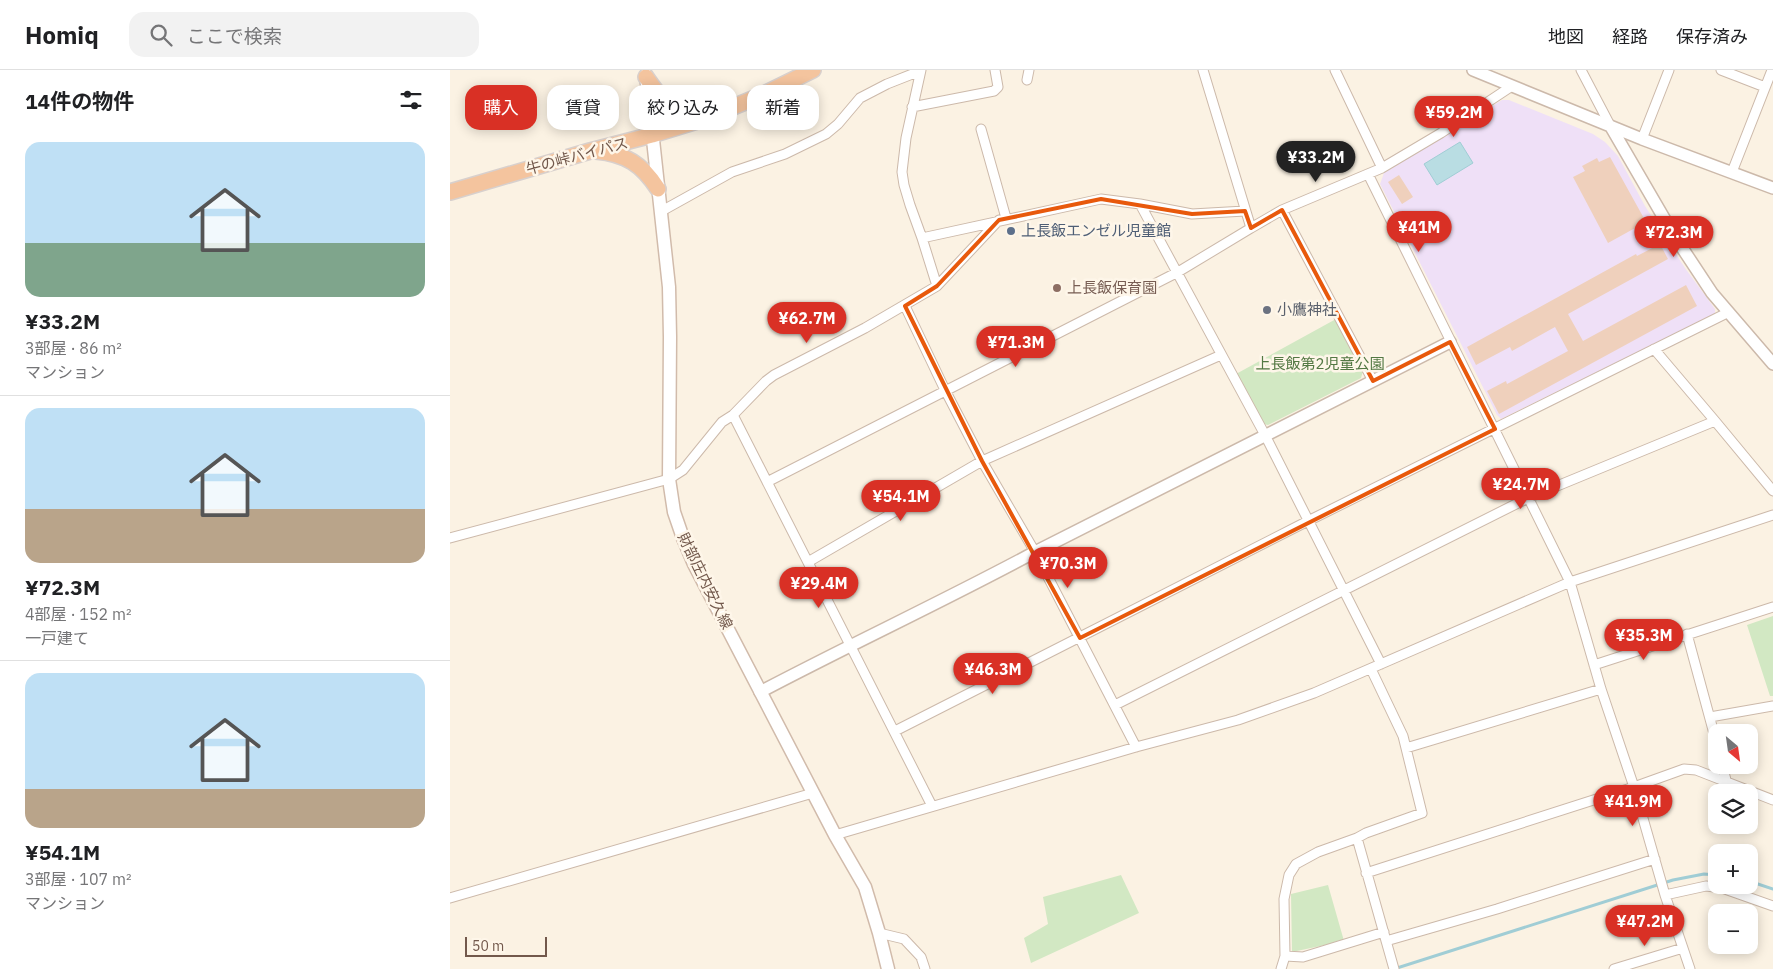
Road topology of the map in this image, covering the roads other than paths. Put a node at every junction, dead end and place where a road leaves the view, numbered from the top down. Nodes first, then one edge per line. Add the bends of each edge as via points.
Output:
1 (813, 70) edge
2 (920, 70) edge
3 (995, 70) edge
4 (1029, 70) edge
5 (1202, 70) edge
6 (1335, 70) edge
7 (1473, 70) edge
8 (1581, 70) edge
9 (1669, 70) edge
10 (1721, 70) edge
11 (1772, 70) edge
12 (646, 74) edge
13 (1027, 80) dead end
14 (652, 85) edge
15 (1512, 86) junction
16 (1765, 87) junction
17 (737, 106) edge
18 (912, 107) junction
19 (1611, 127) junction
20 (981, 129) dead end
21 (668, 130) edge
22 (652, 135) junction
23 (1642, 139) junction
24 (590, 151) junction
25 (1382, 168) junction
26 (1732, 172) junction
27 (1368, 174) junction
28 (1773, 188) edge
29 (658, 190) junction
30 (450, 192) edge
31 (1140, 204) junction
32 (1282, 210) junction
33 (1245, 211) junction
34 (660, 212) junction
35 (1003, 219) junction
36 (1251, 228) junction
37 (922, 238) junction
38 (1178, 272) junction
39 (937, 286) junction
40 (905, 306) junction
41 (1729, 312) junction
42 (1450, 342) junction
43 (1654, 350) junction
44 (1221, 355) junction
45 (1773, 364) edge
46 (1373, 381) junction
47 (945, 390) junction
48 (732, 415) junction
49 (1715, 420) junction
50 (1494, 429) junction
51 (1265, 435) junction
52 (982, 461) junction
53 (669, 479) junction
54 (767, 482) junction
55 (1773, 491) edge
56 (1528, 498) junction
57 (1773, 516) edge
58 (1308, 522) junction
59 (450, 538) edge
60 (1035, 552) junction
61 (808, 562) junction
62 (1570, 582) junction
63 (1344, 589) junction
64 (1773, 607) edge
65 (1687, 634) junction
66 (1080, 638) junction
67 (850, 645) junction
68 (1381, 664) junction
69 (1594, 665) junction
70 (1371, 669) junction
71 (1601, 689) junction
72 (760, 692) junction
73 (1116, 705) junction
74 (1773, 706) edge
75 (1710, 717) junction
76 (1712, 724) edge
77 (895, 731) junction
78 (1136, 747) junction
79 (1406, 748) junction
80 (1724, 774) edge
81 (1726, 780) junction
82 (1634, 788) junction
83 (813, 793) junction
84 (1773, 800) edge
85 (932, 806) junction
86 (835, 835) junction
87 (1357, 838) junction
88 (1655, 859) junction
89 (1366, 873) junction
90 (1665, 895) junction
91 (450, 898) edge
92 (1773, 906) edge
93 (879, 933) junction
94 (1385, 936) junction
95 (1682, 948) junction
96 (1285, 956) junction
97 (1392, 965) edge
98 (888, 969) edge
99 (925, 969) edge
100 (1281, 969) edge
101 (1614, 969) edge
102 (1690, 969) edge

1 - 17 highway, 牛の峠バイパス
2 - 18 street
2 - 34 street via 860,98 838,124 806,145 732,172
3 - 18 street via 998,87 994,91
4 - 13 street
5 - 33 street
6 - 25 street
7 - 15 street
8 - 19 street
9 - 23 street
10 - 16 street
11 - 16 street
12 - 14 highway
12 - 22 main road, 財部庄内安久線
15 - 19 street
15 - 25 street
16 - 26 street
18 - 37 street via 902,172
19 - 23 street
19 - 41 street via 1675,236 1712,293
20 - 35 street
21 - 22 highway, 牛の峠バイパス
22 - 24 highway, 牛の峠バイパス
22 - 29 main road, 財部庄内安久線
23 - 26 street
24 - 29 highway via 626,158 650,176
24 - 30 highway, 牛の峠バイパス
25 - 27 street
26 - 28 street
27 - 32 street
27 - 42 street
29 - 34 main road, 財部庄内安久線
31 - 33 street via 1192,214
31 - 35 street via 1101,199
31 - 38 street
32 - 36 street
32 - 46 street
33 - 36 street
34 - 53 main road, 財部庄内安久線 via 669,287
35 - 37 street
35 - 39 street
36 - 38 street
37 - 39 street
38 - 44 street
38 - 47 street
39 - 40 street
40 - 47 street
40 - 48 street via 774,375
41 - 43 street
41 - 45 street
42 - 46 street
42 - 50 street
43 - 49 street
43 - 50 street
44 - 51 street
44 - 52 street
46 - 51 street
47 - 52 street
47 - 54 street
48 - 53 street via 722,422 683,470
48 - 54 street
49 - 55 street
49 - 56 street
50 - 56 street
50 - 58 street
51 - 58 street
51 - 60 street
52 - 60 street
52 - 61 street
53 - 59 street
53 - 72 main road, 財部庄内安久線 via 674,512 690,556
54 - 61 street
56 - 62 street
56 - 63 street
57 - 62 street
58 - 63 street
58 - 66 street
60 - 66 street
60 - 67 street
61 - 67 street
62 - 68 street
62 - 69 street
63 - 68 street
63 - 73 street
64 - 65 street
65 - 69 street
65 - 75 street
66 - 73 street
66 - 77 street
67 - 72 street
67 - 77 street
68 - 70 street
69 - 71 street
70 - 78 street via 1238,720
70 - 79 street
71 - 79 street
71 - 82 street
72 - 83 main road, 財部庄内安久線
73 - 78 street
74 - 75 street
75 - 76 street
77 - 85 street
78 - 85 street
79 - 87 street via 1422,813
80 - 81 street
81 - 82 street via 1684,769
81 - 84 street
82 - 88 street
82 - 89 street
83 - 86 main road, 財部庄内安久線
83 - 91 street
85 - 86 street
86 - 93 main road, 財部庄内安久線 via 864,887
87 - 89 street
87 - 96 street via 1318,852 1296,864 1288,875 1284,899
88 - 90 street
88 - 94 street via 1497,909
89 - 94 street
90 - 92 street via 1706,886 1722,888
90 - 95 street
93 - 98 main road, 財部庄内安久線
93 - 99 street via 904,939 921,958
94 - 96 street via 1303,957
94 - 97 street
95 - 101 street
95 - 102 street
96 - 100 street

